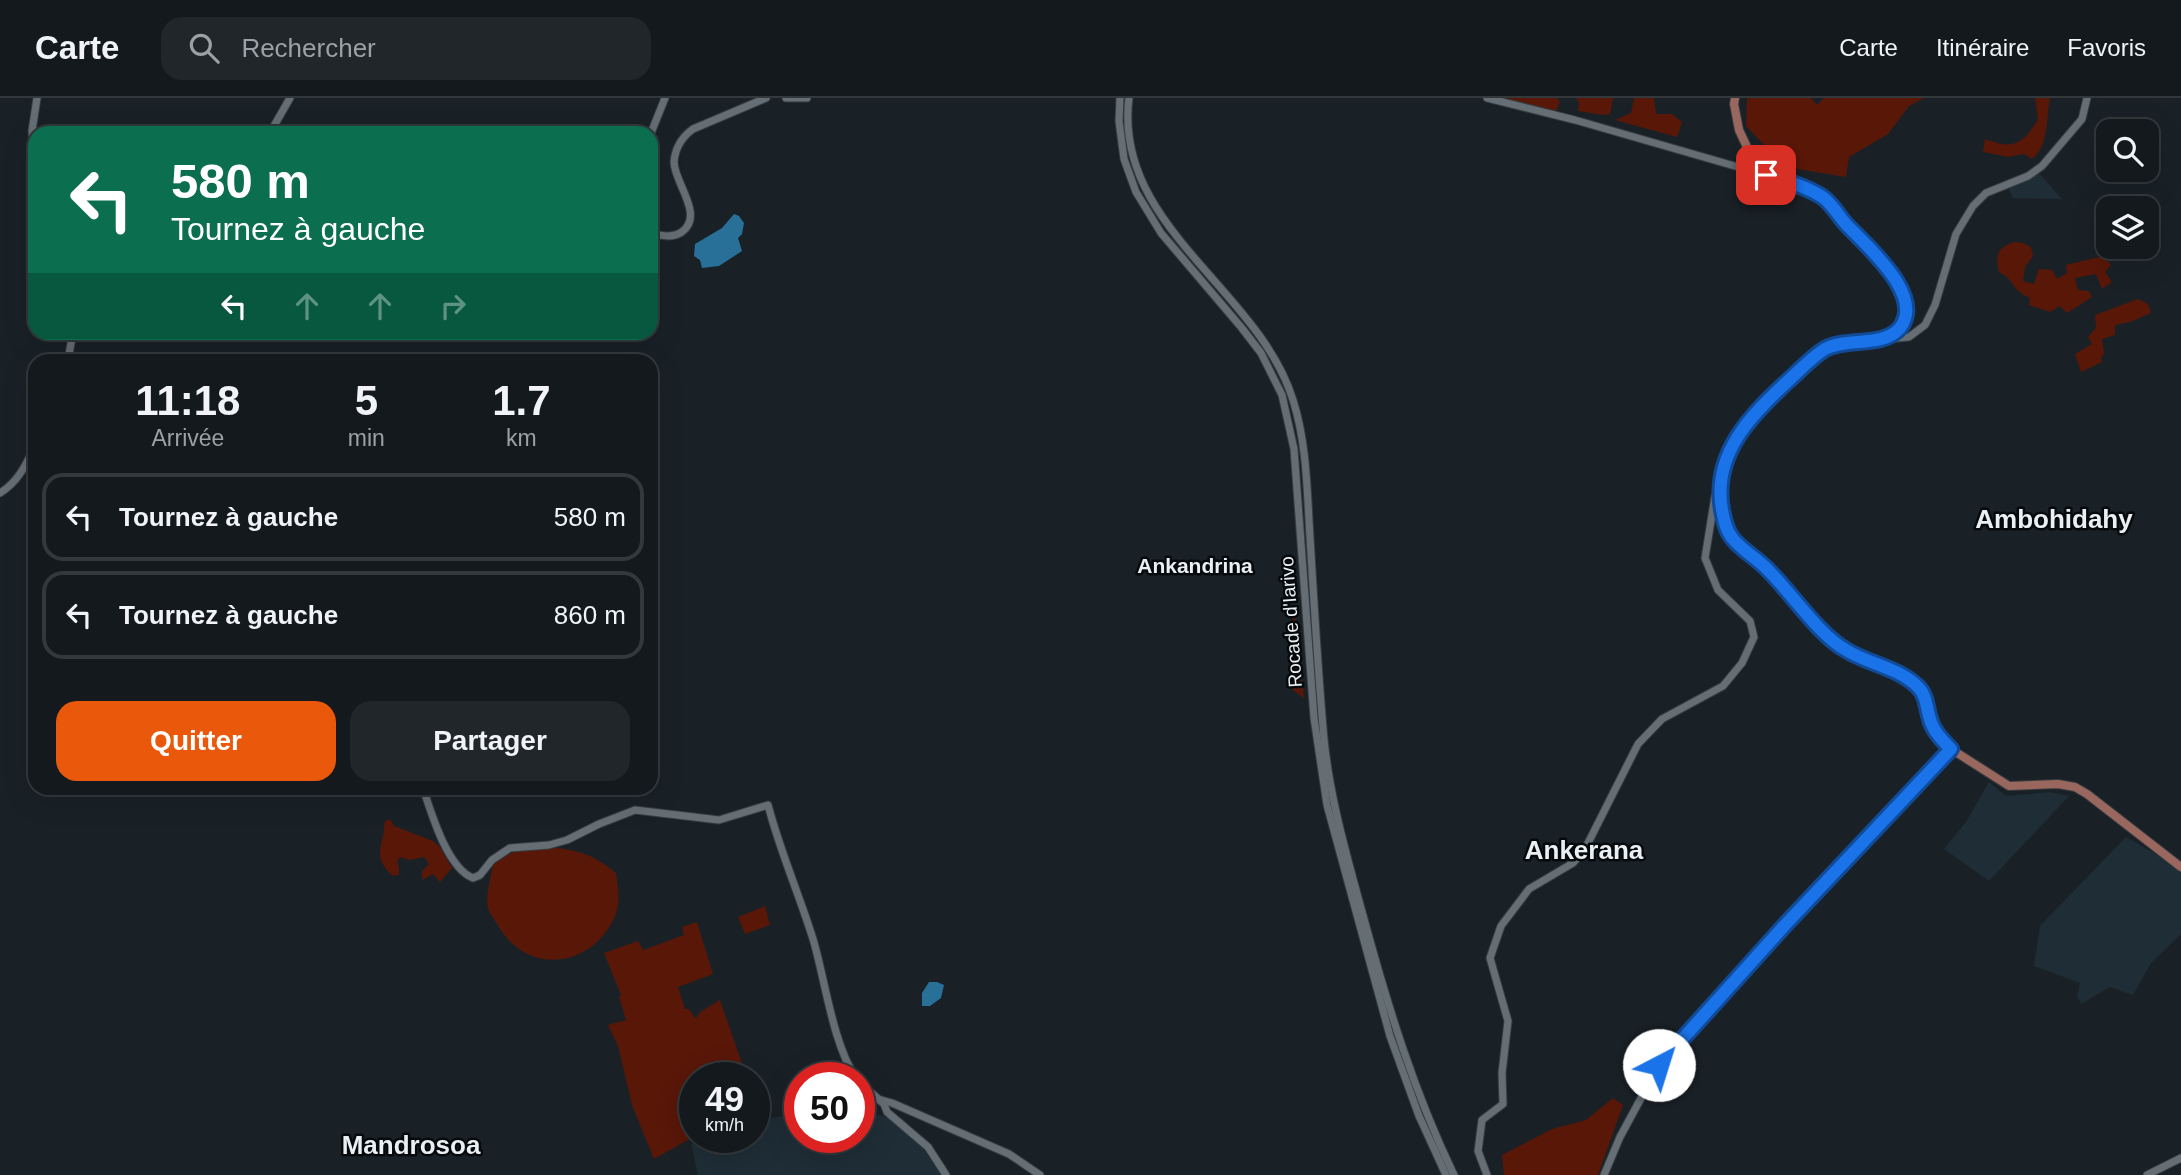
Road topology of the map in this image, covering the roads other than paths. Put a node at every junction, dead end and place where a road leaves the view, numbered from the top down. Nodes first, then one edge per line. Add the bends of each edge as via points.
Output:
1 (37, 98) edge
2 (290, 98) edge
3 (665, 98) edge
4 (766, 98) edge
5 (786, 98) edge
6 (807, 98) edge
7 (1120, 98) edge
8 (1129, 98) edge
9 (1487, 98) edge
10 (1735, 98) edge
11 (2087, 98) edge
12 (33, 126) edge
13 (274, 126) edge
14 (654, 126) edge
15 (1766, 175) junction
16 (658, 235) edge
17 (1878, 339) junction
18 (28, 461) edge
19 (1720, 486) junction
20 (0, 493) edge
21 (1951, 749) junction
22 (426, 795) edge
23 (2181, 867) edge
24 (847, 1062) edge
25 (875, 1096) edge
26 (893, 1108) junction
27 (2181, 1158) edge
28 (946, 1175) edge
29 (1040, 1175) edge
30 (1446, 1175) edge
31 (1454, 1175) edge
32 (1487, 1175) edge
33 (1604, 1175) edge
34 (2147, 1175) edge

1 - 12 street
2 - 13 street
3 - 14 street
4 - 16 street via 685,135 674,166 690,221 679,234
5 - 6 street
7 - 30 street, Rocade d'Iarivo via 1124,159 1136,192 1161,233 1261,353 1282,395 1294,449 1314,718 1327,805 1390,1037
8 - 31 street, Rocade d'Iarivo via 1133,155 1146,190 1182,243 1263,341 1293,400 1306,476 1321,701 1332,791 1396,1031
9 - 15 street
10 - 15 main road via 1739,130 1755,164
11 - 17 street via 2082,119 2042,166 1986,194 1973,206 1956,234 1926,325 1909,337
15 - 17 main road via 1823,197 1883,261 1901,289 1905,316 1895,332
17 - 19 main road via 1826,348 1765,402 1732,443
18 - 20 street via 14,483
19 - 21 main road via 1725,524 1733,540 1767,569 1834,642 1914,683 1922,691 1930,722
19 - 32 street via 1714,496 1705,558 1718,590 1750,621 1754,637 1742,663 1723,686 1662,719 1639,744 1584,851 1573,863 1529,889 1501,926 1490,958 1508,1021 1503,1104 1482,1120 1478,1151
21 - 23 main road via 2009,786 2058,784 2087,794
21 - 33 street via 1659,1065
22 - 24 street via 442,839 459,868 473,878 510,848 567,840 635,810 719,820 768,806 813,940
25 - 26 street
26 - 28 street via 898,1121 928,1147
26 - 29 street via 1009,1154
27 - 34 street

